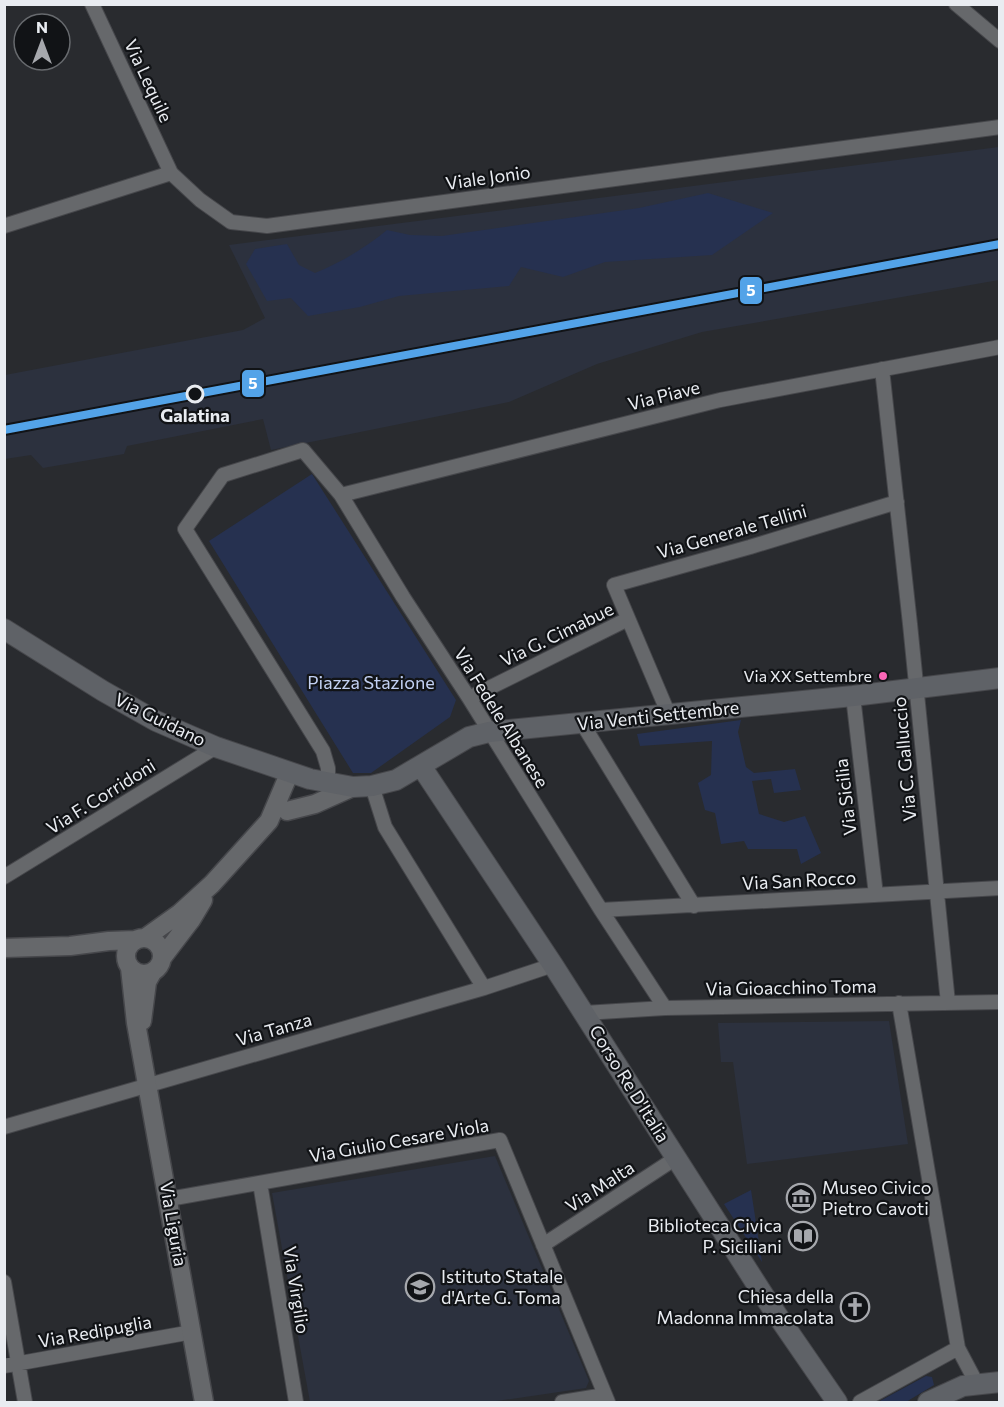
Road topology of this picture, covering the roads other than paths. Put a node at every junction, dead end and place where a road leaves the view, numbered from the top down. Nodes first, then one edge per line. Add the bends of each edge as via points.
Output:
1 (92, 4) edge
2 (956, 4) edge
3 (999, 41) edge
4 (999, 128) edge
5 (171, 173) junction
6 (4, 226) edge
7 (999, 347) edge
8 (882, 369) junction
9 (341, 495) junction
10 (897, 502) junction
11 (628, 620) junction
12 (4, 629) edge
13 (999, 678) edge
14 (916, 688) junction
15 (853, 696) junction
16 (469, 698) junction
17 (669, 715) junction
18 (582, 723) junction
19 (489, 732) junction
20 (216, 747) junction
21 (421, 766) junction
22 (289, 774) junction
23 (319, 781) junction
24 (363, 786) junction
25 (287, 811) junction
26 (269, 821) junction
27 (4, 877) edge
28 (212, 884) junction
29 (999, 888) edge
30 (935, 891) junction
31 (876, 895) junction
32 (694, 906) junction
33 (601, 910) junction
34 (141, 939) junction
35 (70, 946) junction
36 (4, 948) edge
37 (128, 964) junction
38 (157, 965) junction
39 (553, 965) junction
40 (484, 988) junction
41 (999, 1002) edge
42 (899, 1003) junction
43 (948, 1003) junction
44 (664, 1008) junction
45 (584, 1013) junction
46 (141, 1047) junction
47 (147, 1085) junction
48 (4, 1127) edge
49 (676, 1158) junction
50 (260, 1183) junction
51 (169, 1199) junction
52 (543, 1245) junction
53 (4, 1282) edge
54 (192, 1332) junction
55 (958, 1347) junction
56 (11, 1365) edge
57 (999, 1382) edge
58 (977, 1384) junction
59 (607, 1399) edge
60 (25, 1402) edge
61 (204, 1402) edge
62 (296, 1402) edge
63 (562, 1402) edge
64 (835, 1402) edge
65 (860, 1402) edge
66 (928, 1402) edge

1 - 5 street, Via Lequile
2 - 3 street
4 - 5 street, Viale Jonio via 267,226 231,222
5 - 6 street
7 - 8 street, Via Piave
8 - 9 street, Via Piave via 720,400
8 - 10 street, Via C. Galluccio
9 - 16 street, Via Fedele Albanese
9 - 23 street, Via Fedele Albanese via 303,450 223,475 185,529 323,751 328,768
10 - 11 street, Via Generale Tellini via 614,585
10 - 14 street, Via C. Galluccio
11 - 16 street, Via G. Cimabue
11 - 17 street
12 - 20 main road, Via Guidano via 112,696
13 - 14 main road, Via Venti Settembre
14 - 15 main road, Via Venti Settembre
14 - 30 street, Via C. Galluccio
15 - 17 main road, Via Venti Settembre
15 - 31 street, Via Sicilia
16 - 19 street, Via Fedele Albanese
17 - 18 main road, Via Venti Settembre
18 - 19 main road, Via Venti Settembre
18 - 32 street
19 - 21 main road, Via Venti Settembre via 469,737
19 - 33 street, Via Fedele Albanese
20 - 22 main road, Via Guidano
20 - 27 street, Via F. Corridoni
21 - 24 main road, Via Venti Settembre via 396,780
21 - 39 main road, Corso Re D'Italia
22 - 23 main road, Via Guidano
22 - 26 street
23 - 24 main road, Via Venti Settembre
23 - 25 street
24 - 25 street
24 - 40 street
25 - 26 street
26 - 28 street, Via Liguria
28 - 34 street, Via Liguria via 180,913
28 - 38 street, Via Liguria
29 - 30 street, Via San Rocco
30 - 31 street, Via San Rocco
30 - 43 street, Via C. Galluccio
31 - 32 street, Via San Rocco
32 - 33 street, Via San Rocco
33 - 44 street, Via Fedele Albanese
34 - 35 street
34 - 37 street via 126,952
34 - 38 street via 154,941 160,949
35 - 36 street
35 - 37 street via 109,952
37 - 38 street via 144,974
37 - 46 street, Via Liguria
38 - 46 street, Via Liguria via 147,982
39 - 40 street, Via Tanza
39 - 45 main road, Corso Re D'Italia
40 - 47 street, Via Tanza
41 - 43 street, Via Gioacchino Toma
42 - 43 street, Via Gioacchino Toma
42 - 44 street, Via Gioacchino Toma
42 - 55 street
44 - 45 street, Via Gioacchino Toma
45 - 49 main road, Corso Re D'Italia
46 - 47 street, Via Liguria
47 - 48 street, Via Tanza
47 - 51 street, Via Liguria
49 - 52 street, Via Malta
49 - 64 main road, Corso Re D'Italia
50 - 51 street, Via Giulio Cesare Viola
50 - 52 street, Via Giulio Cesare Viola via 500,1140
50 - 62 street, Via Virgilio
51 - 54 street, Via Liguria
52 - 59 street, Via Giulio Cesare Viola
53 - 56 street
54 - 56 street, Via Redipuglia
54 - 61 street, Via Liguria
55 - 58 street
55 - 65 street
56 - 60 street
57 - 58 main road
58 - 66 main road
59 - 63 street

